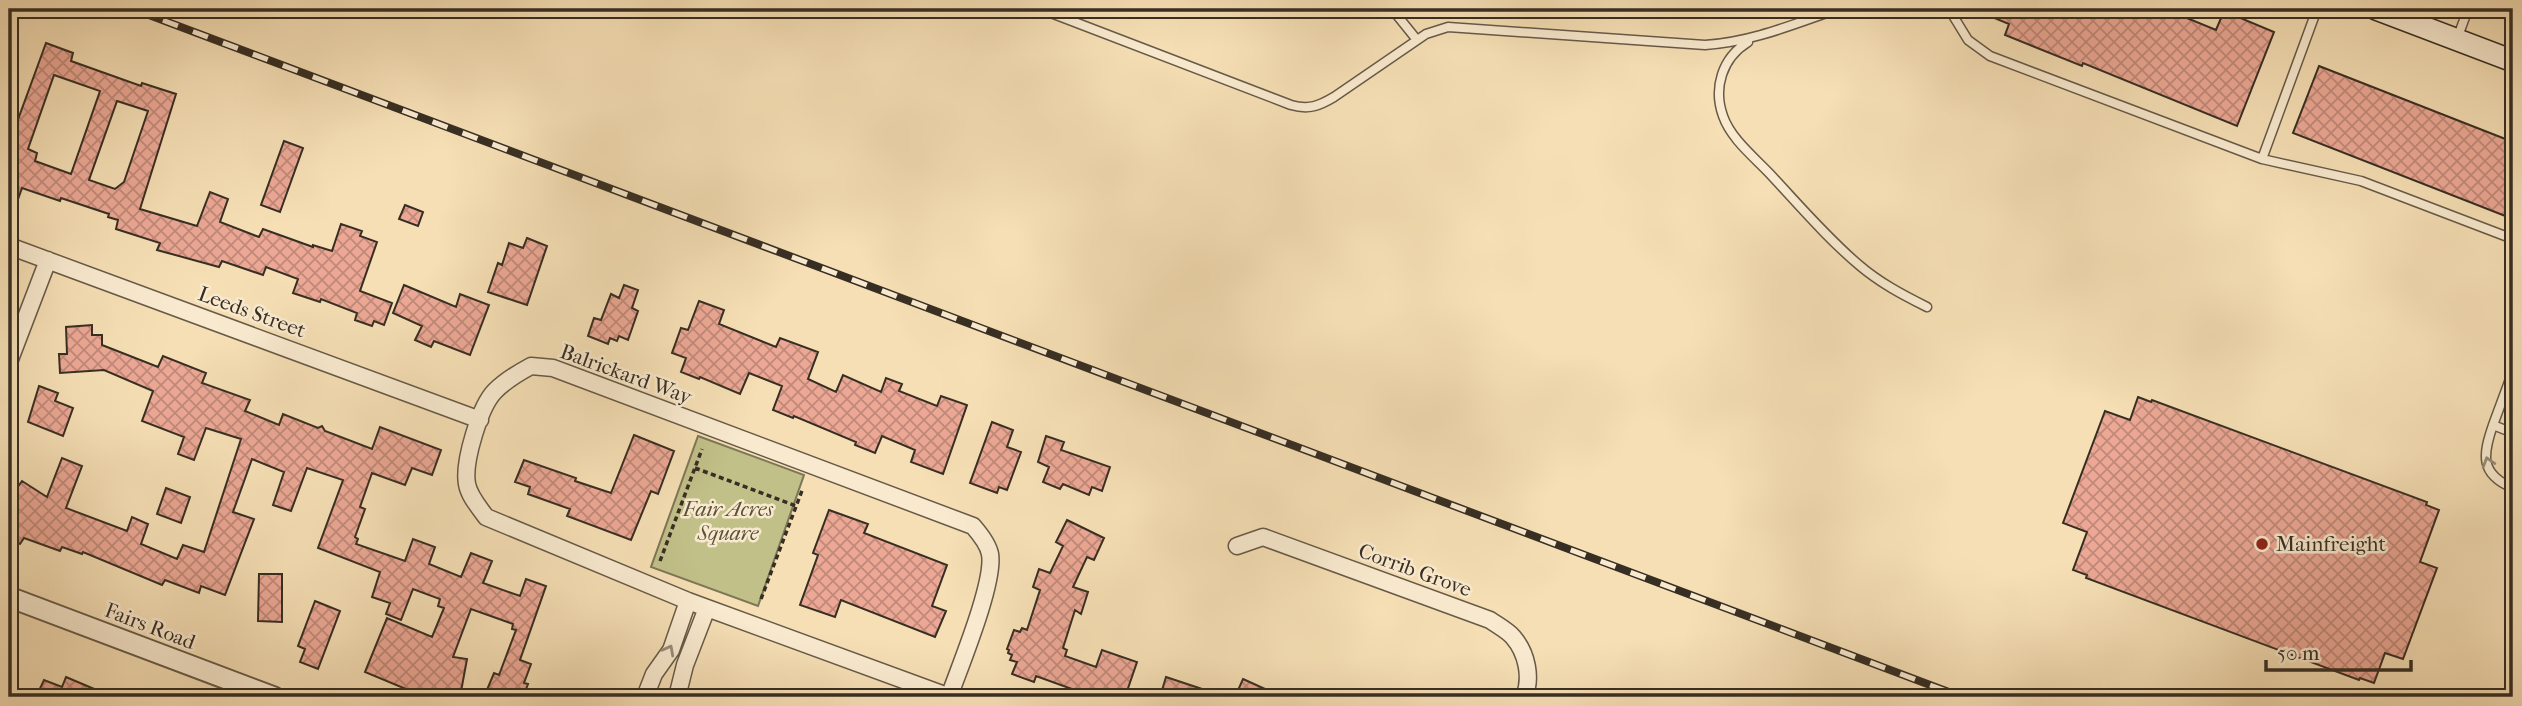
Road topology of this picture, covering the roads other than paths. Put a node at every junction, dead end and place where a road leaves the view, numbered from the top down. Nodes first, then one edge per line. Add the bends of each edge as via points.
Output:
1 (1392, 9) edge
2 (1838, 9) edge
3 (1950, 9) edge
4 (2317, 9) edge
5 (2376, 9) edge
6 (2468, 9) edge
7 (1051, 13) dead end
8 (1755, 38) junction
9 (1417, 40) junction
10 (2456, 40) junction
11 (2513, 61) edge
12 (2262, 159) junction
13 (2513, 239) edge
14 (9, 246) edge
15 (48, 260) junction
16 (1927, 307) dead end
17 (9, 362) edge
18 (2513, 372) edge
19 (480, 420) junction
20 (2493, 425) junction
21 (2513, 433) edge
22 (2513, 488) edge
23 (1237, 547) dead end
24 (9, 597) edge
25 (688, 601) junction
26 (707, 608) junction
27 (275, 697) edge
28 (645, 697) edge
29 (677, 697) edge
30 (950, 697) edge
31 (1524, 697) edge

1 - 9 lane
2 - 8 lane
3 - 12 lane via 1968,40 1981,51
4 - 12 lane
5 - 10 main road
6 - 10 lane
7 - 9 lane via 1308,108 1335,97
8 - 9 lane via 1705,45 1448,27
8 - 16 lane via 1734,52 1723,70 1720,104 1729,129 1844,251 1884,284
10 - 11 main road
12 - 13 lane via 2361,181
14 - 15 street, Leeds Street
15 - 17 street
15 - 19 street, Leeds Street
18 - 20 lane
19 - 25 street, Balrickard Way via 469,455 467,484 486,517
19 - 30 street, Balrickard Way via 493,393 518,373 531,366 553,368 973,526 990,555 989,582
20 - 21 lane
22 -> 20 lane via 2494,477 2486,460 2484,451
23 - 31 street, Corrib Grove via 1263,537 1490,620 1513,637 1525,659 1529,685
24 - 27 street, Fairs Road
25 - 26 street, Balrickard Way
28 -> 25 street via 671,650
26 - 29 street
26 - 30 street, Balrickard Way

